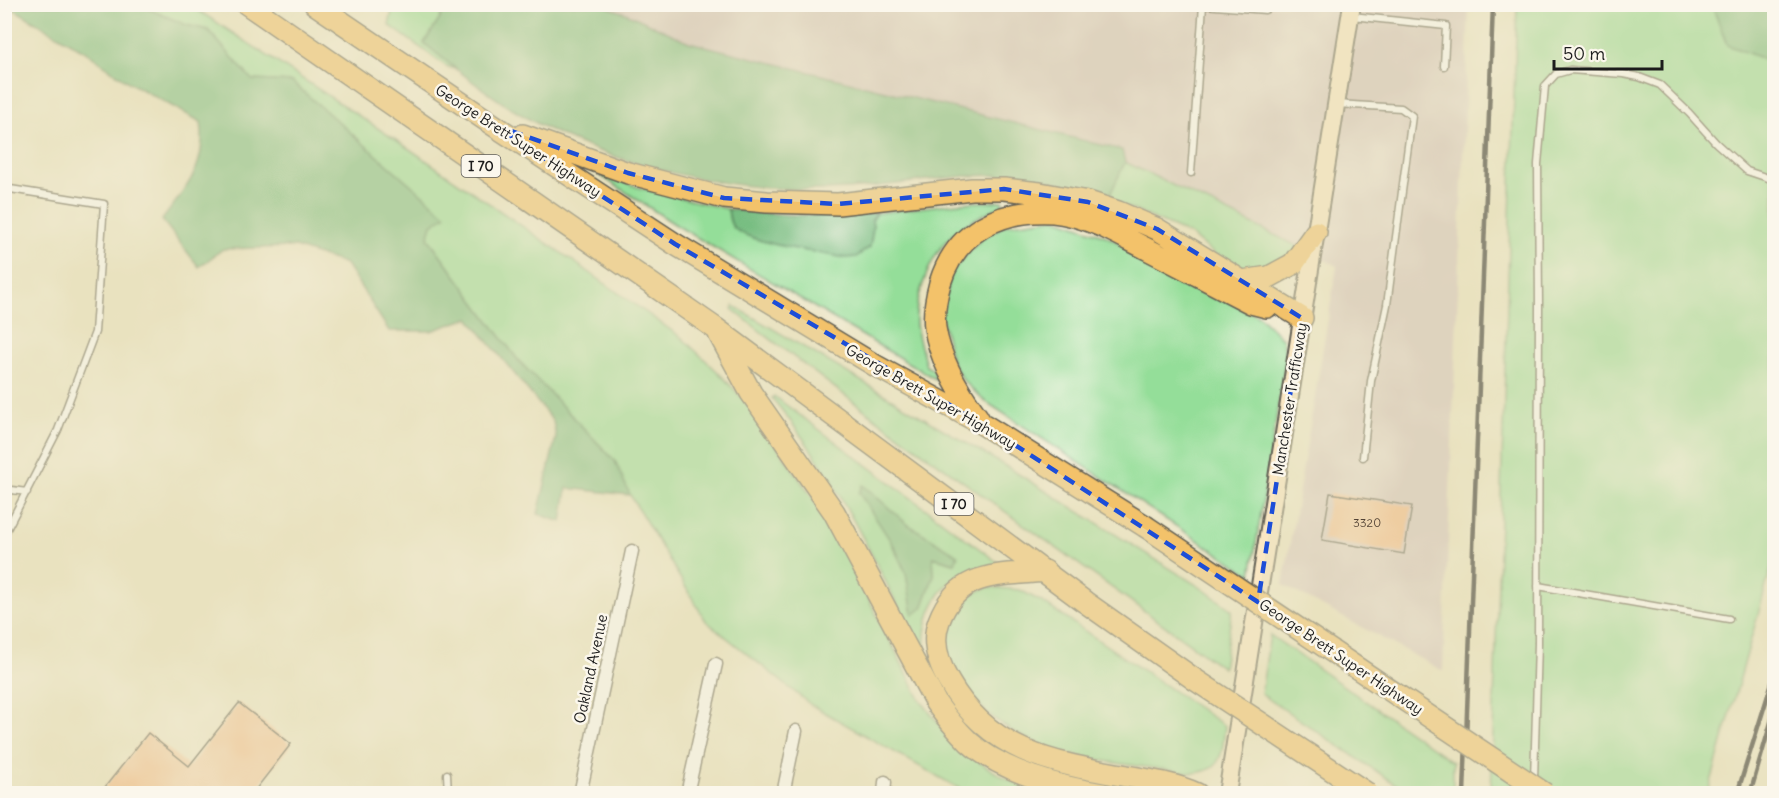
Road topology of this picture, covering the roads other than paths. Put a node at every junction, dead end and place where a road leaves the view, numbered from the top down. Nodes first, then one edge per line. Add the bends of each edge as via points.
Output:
1 (247, 4) edge
2 (315, 4) edge
3 (1278, 4) edge
4 (1351, 10) edge
5 (1444, 66) dead end
6 (1336, 104) junction
7 (492, 124) junction
8 (1191, 173) dead end
9 (1774, 180) edge
10 (4, 188) edge
11 (1316, 232) junction
12 (1242, 281) junction
13 (1302, 318) junction
14 (715, 328) junction
15 (984, 425) junction
16 (1363, 457) dead end
17 (4, 489) edge
18 (27, 492) junction
19 (4, 535) edge
20 (632, 551) dead end
21 (1045, 571) junction
22 (1538, 586) junction
23 (1729, 620) dead end
24 (716, 664) dead end
25 (796, 731) dead end
26 (447, 774) dead end
27 (448, 794) edge
28 (580, 794) edge
29 (687, 794) edge
30 (783, 794) edge
31 (1103, 794) edge
32 (1197, 794) edge
33 (1227, 794) edge
34 (1368, 794) edge
35 (1533, 794) edge
36 (1545, 794) edge

1 - 14 highway, I 70
2 - 7 highway, George Brett Super Highway / I 70
3 - 8 lane via 1265,10 1203,4
4 - 5 lane via 1446,26
4 - 6 main road, Manchester Trafficway
6 - 11 main road, Manchester Trafficway
6 - 16 lane via 1401,108 1412,116
7 - 12 highway via 628,173 724,198 838,204 1004,189 1088,202 1157,229
7 - 15 highway, George Brett Super Highway / I 70 via 675,244 876,366
9 - 22 lane via 1747,171 1660,85 1623,74 1570,70 1556,74 1545,86 1538,164
10 - 18 lane via 104,204 94,332 58,430
11 - 12 highway via 1293,264 1269,278
11 - 13 main road, Manchester Trafficway
12 - 13 highway
13 - 15 highway via 1251,303 1097,223 1054,212 1018,213 981,226 956,248 935,300 935,328 946,363 963,397
13 - 33 main road, Manchester Trafficway
14 - 21 highway, I 70
14 - 31 highway via 751,393 834,512 936,703 951,723 971,744 1009,768 1048,782
15 - 36 highway, George Brett Super Highway / I 70, bridge via 1145,526
17 - 18 lane
18 - 19 lane
20 - 28 street, Oakland Avenue
21 - 32 highway via 982,577 958,590 944,608 936,628 935,647 941,669 955,693 985,726 1034,755 1062,765 1179,785
21 - 34 highway, I 70, bridge via 1194,679
22 - 23 lane
22 - 35 lane
24 - 29 street
25 - 30 street
26 - 27 lane

